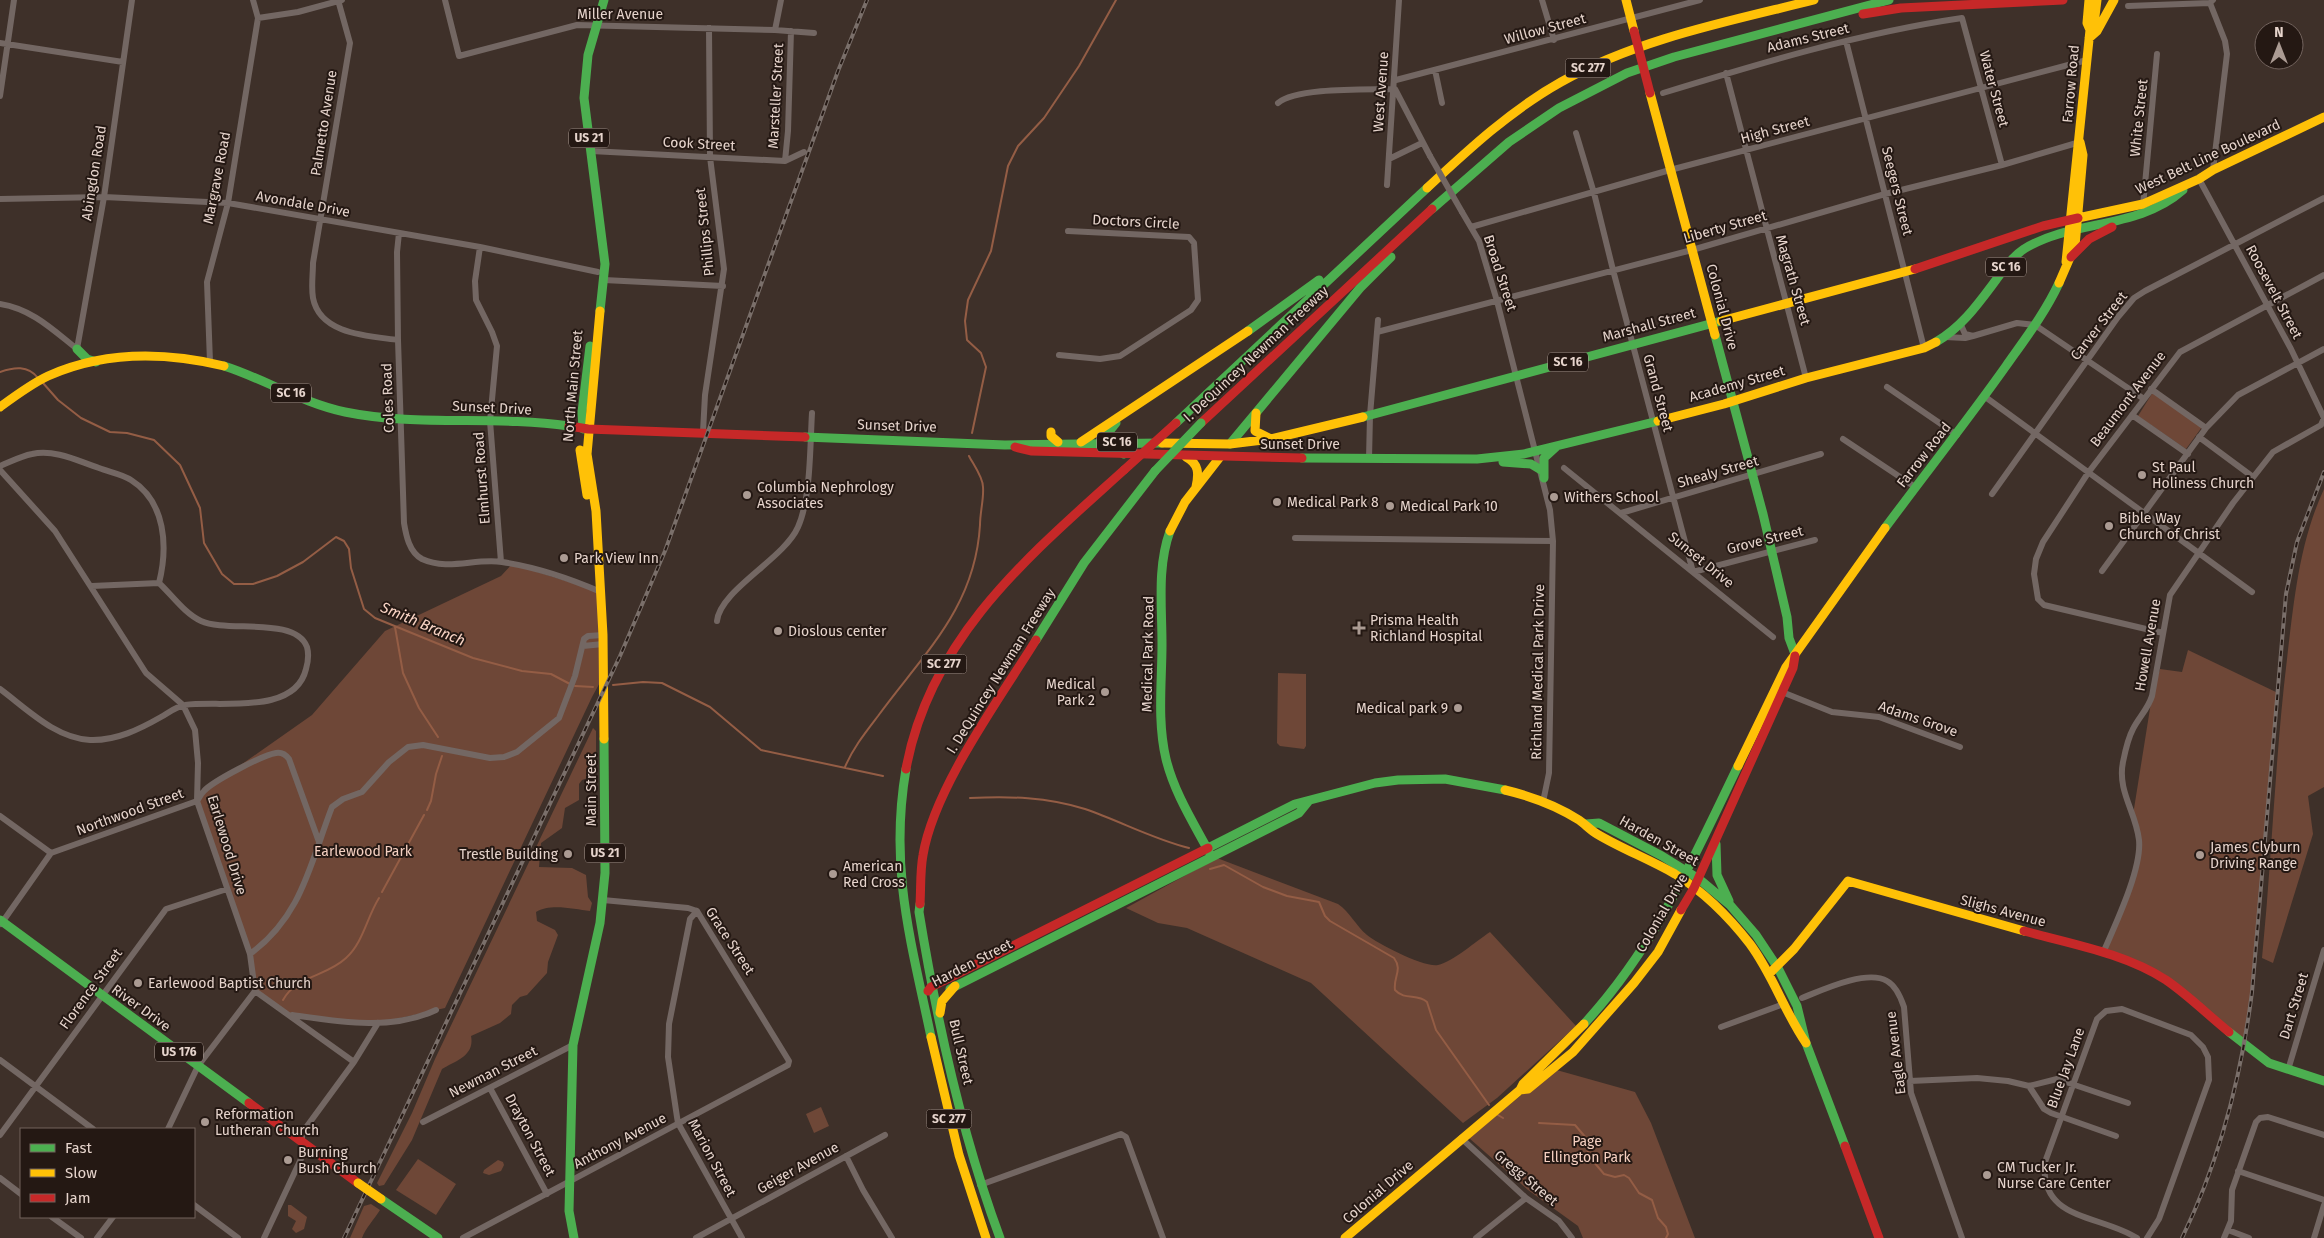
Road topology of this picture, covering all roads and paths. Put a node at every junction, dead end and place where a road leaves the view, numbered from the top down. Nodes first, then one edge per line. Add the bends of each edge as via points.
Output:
1 (14, 0) edge
2 (132, 0) edge
3 (253, 0) edge
4 (339, 0) edge
5 (444, 0) edge
6 (604, 0) edge
7 (781, 0) edge
8 (1399, 0) edge
9 (1542, 0) edge
10 (1626, 0) edge
11 (1700, 0) edge
12 (1814, 0) edge
13 (1889, 0) edge
14 (2063, 0) edge
15 (2089, 0) edge
16 (2097, 0) edge
17 (2114, 0) edge
18 (2212, 2) edge
19 (2170, 3) edge
20 (2128, 6) dead end
21 (258, 18) junction
22 (1962, 18) joint
23 (1631, 19) junction
24 (598, 24) junction
25 (709, 28) junction
26 (774, 30) junction
27 (791, 31) junction
28 (814, 33) dead end
29 (2090, 34) junction
30 (1758, 35) junction
31 (1554, 40) junction
32 (1846, 41) junction
33 (0, 44) edge
34 (8, 45) junction
35 (2157, 54) dead end
36 (2087, 60) junction
37 (123, 62) junction
38 (1435, 70) junction
39 (1726, 73) junction
40 (1396, 80) junction
41 (1980, 88) junction
42 (1395, 89) junction
43 (1663, 93) dead end
44 (0, 96) edge
45 (1278, 103) dead end
46 (1442, 103) dead end
47 (2324, 117) edge
48 (1865, 118) junction
49 (1576, 133) dead end
50 (2080, 142) junction
51 (1422, 143) junction
52 (1748, 150) junction
53 (591, 151) junction
54 (804, 152) dead end
55 (710, 157) junction
56 (1389, 159) junction
57 (785, 161) junction
58 (2002, 165) junction
59 (1670, 170) junction
60 (2214, 170) junction
61 (2194, 181) junction
62 (1387, 185) dead end
63 (1594, 193) junction
64 (1884, 194) junction
65 (104, 197) junction
66 (2324, 198) edge
67 (0, 199) edge
68 (228, 203) junction
69 (2143, 204) junction
70 (1401, 212) junction
71 (2142, 214) junction
72 (2075, 219) junction
73 (321, 220) junction
74 (1420, 221) junction
75 (2119, 222) junction
76 (2043, 226) joint
77 (1471, 227) junction
78 (1765, 228) junction
79 (1068, 231) dead end
80 (2073, 232) junction
81 (399, 233) junction
82 (2010, 237) junction
83 (2235, 244) junction
84 (480, 247) junction
85 (1692, 250) junction
86 (2017, 254) junction
87 (2070, 257) junction
88 (2065, 267) junction
89 (1613, 270) junction
90 (1905, 272) junction
91 (2324, 275) edge
92 (601, 276) junction
93 (723, 286) junction
94 (1497, 301) junction
95 (0, 304) edge
96 (1788, 304) junction
97 (2267, 304) junction
98 (1378, 320) dead end
99 (1711, 323) junction
100 (1961, 324) junction
101 (2035, 325) junction
102 (1376, 332) junction
103 (1973, 336) junction
104 (1944, 338) junction
105 (398, 340) junction
106 (1632, 344) junction
107 (1924, 348) junction
108 (77, 349) junction
109 (2324, 349) edge
110 (1059, 355) dead end
111 (2087, 360) junction
112 (96, 362) junction
113 (210, 362) junction
114 (2297, 364) junction
115 (70, 369) junction
116 (1516, 376) junction
117 (1806, 378) junction
118 (1887, 387) dead end
119 (2151, 389) junction
120 (1984, 396) junction
121 (1147, 399) junction
122 (2144, 399) junction
123 (1733, 402) junction
124 (0, 407) edge
125 (1257, 411) junction
126 (812, 413) dead end
127 (1370, 415) junction
128 (2132, 415) junction
129 (401, 418) junction
130 (2324, 418) edge
131 (490, 421) junction
132 (1654, 421) junction
133 (585, 428) junction
134 (2206, 428) junction
135 (703, 432) junction
136 (1051, 432) dead end
137 (2035, 434) junction
138 (811, 436) junction
139 (1957, 436) junction
140 (2199, 437) junction
141 (1270, 439) junction
142 (1844, 439) dead end
143 (1058, 442) junction
144 (1081, 442) junction
145 (1108, 442) junction
146 (1564, 443) junction
147 (1230, 444) junction
148 (1005, 445) junction
149 (1536, 451) junction
150 (1124, 454) junction
151 (1821, 454) dead end
152 (2188, 454) junction
153 (1185, 456) junction
154 (1220, 457) junction
155 (1274, 458) junction
156 (1369, 459) junction
157 (1487, 459) junction
158 (0, 466) edge
159 (1564, 468) dead end
160 (0, 470) edge
161 (2088, 473) junction
162 (1543, 474) junction
163 (1752, 474) junction
164 (2253, 476) junction
165 (1196, 487) junction
166 (1916, 488) junction
167 (1992, 494) dead end
168 (1673, 498) junction
169 (1621, 513) junction
170 (2144, 513) junction
171 (1294, 538) dead end
172 (1815, 540) dead end
173 (1552, 541) junction
174 (1770, 551) junction
175 (2200, 553) junction
176 (500, 562) junction
177 (2102, 571) dead end
178 (1693, 572) junction
179 (159, 583) junction
180 (92, 586) junction
181 (602, 592) junction
182 (2252, 592) dead end
183 (717, 621) dead end
184 (2164, 632) junction
185 (603, 635) junction
186 (1773, 637) dead end
187 (603, 644) junction
188 (583, 646) junction
189 (1795, 654) junction
190 (0, 689) edge
191 (1782, 692) junction
192 (183, 705) junction
193 (1960, 746) dead end
194 (197, 801) junction
195 (1308, 802) junction
196 (1543, 802) junction
197 (0, 816) edge
198 (1586, 824) junction
199 (1716, 838) junction
200 (319, 842) junction
201 (1207, 848) junction
202 (52, 853) junction
203 (1211, 857) junction
204 (1688, 871) junction
205 (1698, 878) junction
206 (1683, 880) junction
207 (1694, 888) junction
208 (227, 889) junction
209 (603, 900) junction
210 (1734, 910) junction
211 (697, 911) junction
212 (1, 922) edge
213 (2324, 950) edge
214 (2104, 953) junction
215 (250, 954) junction
216 (1778, 966) junction
217 (1770, 973) junction
218 (955, 986) junction
219 (931, 987) junction
220 (255, 991) junction
221 (101, 995) junction
222 (923, 998) junction
223 (934, 998) junction
224 (1802, 998) dead end
225 (1779, 1006) dead end
226 (436, 1010) dead end
227 (291, 1015) junction
228 (378, 1023) junction
229 (941, 1027) junction
230 (1722, 1027) dead end
231 (1806, 1043) junction
232 (574, 1045) junction
233 (0, 1060) edge
234 (354, 1062) junction
235 (788, 1065) joint
236 (198, 1066) junction
237 (2288, 1070) junction
238 (1910, 1081) junction
239 (2324, 1081) edge
240 (2074, 1083) junction
241 (36, 1086) junction
242 (2028, 1086) junction
243 (490, 1088) junction
244 (1520, 1090) junction
245 (2128, 1103) dead end
246 (2061, 1117) junction
247 (423, 1122) dead end
248 (678, 1123) junction
249 (92, 1128) edge
250 (168, 1128) edge
251 (885, 1135) dead end
252 (2324, 1135) edge
253 (0, 1136) edge
254 (2116, 1136) dead end
255 (1461, 1138) junction
256 (307, 1146) junction
257 (846, 1156) junction
258 (2238, 1171) junction
259 (0, 1178) edge
260 (569, 1182) junction
261 (980, 1185) junction
262 (20, 1193) edge
263 (547, 1194) junction
264 (1526, 1198) junction
265 (2324, 1200) edge
266 (2324, 1205) edge
267 (195, 1206) edge
268 (53, 1218) edge
269 (112, 1218) edge
270 (731, 1219) junction
271 (2228, 1230) junction
272 (1480, 1237) edge
273 (81, 1238) edge
274 (97, 1238) edge
275 (238, 1238) edge
276 (264, 1238) edge
277 (438, 1238) edge
278 (463, 1238) edge
279 (574, 1238) edge
280 (696, 1238) edge
281 (742, 1238) edge
282 (892, 1238) edge
283 (986, 1238) edge
284 (1000, 1238) edge
285 (1163, 1238) edge
286 (1345, 1238) edge
287 (1572, 1238) edge
288 (1879, 1238) edge
289 (1962, 1238) edge
290 (2137, 1238) edge
291 (2147, 1238) edge
292 (2224, 1238) edge
293 (2249, 1238) edge
294 (2314, 1238) edge

1 - 34 street
2 - 37 street, Abingdon Road
3 - 21 street, Margrave Road
4 - 21 street via 298,12
4 - 73 street, Palmetto Avenue via 350,43
5 - 24 street, Miller Avenue via 459,56 577,25
6 - 24 main road, North Main Street / US 21
7 - 26 street, Marsteller Street
8 - 40 street, West Avenue
9 - 31 street
10 - 23 main road, Colonial Drive
11 - 23 street, Willow Street
12 - 70 main road, I. DeQuincey Newman Freeway / SC 277 via 1722,23 1630,51 1584,70 1537,97 1487,132
13 - 30 main road, I. DeQuincey Newman Freeway / SC 277
14 - 30 main road via 1902,8
15 - 29 main road, Farrow Road via 2087,23
16 - 29 main road, Farrow Road
17 - 29 main road via 2097,31
18 - 19 street
18 - 60 street via 2227,54
19 - 20 street
21 - 68 street, Margrave Road
22 - 32 street, Adams Street
22 - 41 street, Water Street
23 - 31 street, Willow Street
23 - 59 main road, Colonial Drive, bridge
24 - 25 street, Miller Avenue
24 - 53 main road, North Main Street / US 21 via 588,55 584,98
25 - 26 street, Miller Avenue
25 - 55 street, Phillips Street
26 - 27 street, Miller Avenue
27 - 28 street, Miller Avenue
27 - 57 street, Marsteller Street
29 - 36 main road, Farrow Road
30 - 74 main road, I. DeQuincey Newman Freeway / SC 277 via 1674,57 1627,74 1559,108 1510,142
31 - 38 street, Willow Street
32 - 39 street, Adams Street
32 - 48 street, Seegers Street
33 - 34 street
34 - 37 street
34 - 44 street
35 - 69 street, White Street
36 - 41 street, High Street
36 - 50 main road, Farrow Road
37 - 65 street, Abingdon Road
38 - 40 street, Willow Street
38 - 46 street
39 - 43 street, Adams Street
39 - 52 street, Magrath Street
40 - 42 street, West Avenue
41 - 48 street, High Street
41 - 58 street, Water Street
42 - 45 street via 1309,92
42 - 51 street, Broad Street
42 - 56 street, West Avenue
47 - 60 main road, West Belt Line Boulevard / SC 16
48 - 52 street, High Street
48 - 64 street, Seegers Street
49 - 63 street, Grand Street
50 - 58 street, Liberty Street
50 - 72 main road, Farrow Road via 2083,155
51 - 56 street
51 - 77 street, Broad Street, bridge
52 - 59 street, High Street
52 - 78 street, Magrath Street
53 - 55 street, Cook Street
53 - 92 main road, North Main Street / US 21 via 601,220
54 - 57 street, Cook Street
55 - 57 street, Cook Street
55 - 93 street, Phillips Street via 724,260
56 - 62 street, West Avenue
58 - 64 street, Liberty Street
59 - 63 street, High Street
59 - 85 main road, Colonial Drive
60 - 61 main road, West Belt Line Boulevard / SC 16
61 - 69 main road, West Belt Line Boulevard / SC 16
61 - 71 main road, Academy Street / SC 16 via 2174,198
61 - 83 street, Roosevelt Street
63 - 77 street, High Street
63 - 89 street, Grand Street
64 - 78 street, Liberty Street
64 - 90 street, Seegers Street
65 - 67 street, Avondale Drive
65 - 68 street, Avondale Drive
65 - 108 street, Abingdon Road
66 - 83 street, Carver Street
68 - 73 street, Avondale Drive
68 - 113 street, Margrave Road via 207,282
69 - 71 street, White Street
69 - 72 main road, West Belt Line Boulevard / SC 16
70 - 121 main road via 1309,288
70 - 222 main road, I. DeQuincey Newman Freeway / SC 277, bridge via 1031,556 972,618 955,644 924,705 909,757 900,815 901,886
71 - 75 main road, Academy Street / SC 16
72 - 76 main road, West Belt Line Boulevard / SC 16
72 - 80 main road, Farrow Road
73 - 81 street, Avondale Drive
73 - 105 street, Palmetto Avenue via 313,272 313,299 322,318 348,333
74 - 125 main road, Medical Park Road via 1410,237 1360,288
74 - 219 main road, I. DeQuincey Newman Freeway / SC 277, bridge via 1201,423 1155,472 1084,563 961,761 934,815 923,854 918,901
75 - 80 main road, Academy Street / SC 16
75 - 87 main road via 2089,239
76 - 82 main road, Marshall Street / SC 16
77 - 94 street, Broad Street via 1479,241
78 - 85 street, Liberty Street
78 - 96 street, Magrath Street
79 - 110 street, Doctors Circle via 1189,237 1194,243 1198,300 1192,310 1120,356 1100,359
80 - 86 main road, Academy Street / SC 16 via 2044,239
80 - 87 main road, Farrow Road via 2075,246
80 - 88 main road, Farrow Road
81 - 84 street, Avondale Drive
81 - 105 street, Coles Road
82 - 86 main road
82 - 90 main road, Marshall Street / SC 16
83 - 97 street, Roosevelt Street
83 - 111 street, Carver Street via 2134,298
84 - 92 street, Avondale Drive
84 - 131 street, Elmhurst Road via 476,300 497,346
85 - 89 street, Liberty Street
85 - 99 main road, Colonial Drive
86 - 100 main road, Academy Street / SC 16
87 - 88 main road, Farrow Road
88 - 101 main road, Farrow Road
89 - 94 street, Liberty Street
89 - 106 street, Grand Street
90 - 96 main road, Marshall Street / SC 16
90 - 107 street, Seegers Street
91 - 97 street, Beaumont Avenue
92 - 93 street, Avondale Drive
92 - 133 main road, North Main Street / US 21 via 582,412
93 - 135 street, Phillips Street via 705,395
94 - 102 street, Liberty Street
94 - 116 street, Broad Street
95 - 108 street via 13,306 36,317
96 - 99 main road, Marshall Street / SC 16
96 - 117 street, Magrath Street
97 - 114 street, Roosevelt Street
97 - 119 street, Beaumont Avenue via 2180,352
98 - 102 street
99 - 106 main road, Marshall Street / SC 16
99 - 123 main road, Colonial Drive
100 - 103 street via 1965,334
100 - 104 main road, Academy Street / SC 16
101 - 103 street, Academy Street via 2017,323
101 - 111 street
101 - 120 main road, Farrow Road
102 - 127 street
103 - 104 street, Academy Street
104 - 107 main road, Academy Street / SC 16
105 - 129 street, Coles Road
106 - 116 main road, Marshall Street / SC 16
106 - 132 street, Grand Street
107 - 117 main road, Academy Street / SC 16
108 - 112 main road via 87,359
108 - 115 main road
109 - 114 street
111 - 122 street
111 - 137 street, Carver Street
112 - 113 main road, Sunset Drive / SC 16 via 146,356
112 - 115 main road, Sunset Drive / SC 16
113 - 129 main road, Sunset Drive / SC 16 via 324,406 360,415
114 - 130 street, Roosevelt Street
114 - 134 street via 2238,395
115 - 124 main road, Sunset Drive / SC 16 via 41,380
116 - 127 main road, Marshall Street / SC 16
116 - 149 street, Broad Street
117 - 123 main road, Academy Street / SC 16
118 - 139 street
119 - 122 street, Beaumont Avenue
119 - 134 street
120 - 137 street
120 - 139 main road, Farrow Road
121 - 144 main road
121 - 145 main road via 1111,428 1107,433
122 - 128 street, Beaumont Avenue
123 - 132 main road, Academy Street / SC 16
123 - 163 main road, Colonial Drive
125 - 141 main road via 1256,430
125 - 147 main road, Medical Park Road
126 - 138 street
127 - 141 main road, Marshall Street / SC 16
127 - 156 street
128 - 152 street
128 - 161 street, Beaumont Avenue
129 - 131 main road, Sunset Drive / SC 16
129 - 176 street, Coles Road via 407,541 420,558 441,565
130 - 164 street, Howell Avenue via 2321,425 2273,452
131 - 133 main road, Sunset Drive / SC 16
131 - 176 street, Elmhurst Road
132 - 146 main road, Academy Street / SC 16
132 - 168 street, Grand Street
133 - 135 main road, Sunset Drive / SC 16
133 - 181 main road, Main Street / US 21
134 - 140 street
135 - 138 main road, Sunset Drive / SC 16
136 - 143 main road
137 - 161 street
137 - 167 street, Carver Street
138 - 148 main road, Sunset Drive / SC 16
138 - 183 street via 798,528 726,602
139 - 166 main road, Farrow Road
140 - 152 street
140 - 164 street
141 - 147 main road, Marshall Street / SC 16
141 - 155 main road via 1265,448
142 - 166 street
143 - 144 main road, Sunset Drive / SC 16
143 - 148 main road, Sunset Drive / SC 16
144 - 145 main road, Sunset Drive / SC 16
145 - 147 main road, Sunset Drive / SC 16
145 - 150 main road
146 - 149 main road, Academy Street / SC 16
146 - 162 main road via 1545,455
147 - 154 main road, Medical Park Road
148 - 150 main road, Sunset Drive / SC 16 via 1031,451
149 - 157 main road, Sunset Drive / SC 16
149 - 162 street, Richland Medical Park Drive
150 - 153 main road, Sunset Drive / SC 16
151 - 163 street, Shealy Street
152 - 170 street
153 - 154 main road, Sunset Drive / SC 16
153 - 165 main road via 1198,467
154 - 155 main road, Sunset Drive / SC 16
154 - 165 main road, Medical Park Road
155 - 156 main road, Sunset Drive / SC 16
156 - 157 main road, Sunset Drive / SC 16
157 - 162 main road via 1531,464
158 - 179 street via 32,454 47,453 131,480 145,493 162,524 163,566
159 - 169 street, Sunset Drive
160 - 180 street, Earlewood Drive via 56,531
161 - 170 street
161 - 184 street, Beaumont Avenue via 2042,542 2034,574 2038,598 2044,605
162 - 173 street, Richland Medical Park Drive
163 - 168 street, Shealy Street
163 - 174 main road, Colonial Drive
164 - 175 street, Howell Avenue
165 - 201 main road, Medical Park Road via 1175,519 1164,552 1161,725 1172,778
166 - 189 main road, Farrow Road
168 - 169 street, Shealy Street
168 - 178 street, Grand Street
169 - 178 street, Sunset Drive
170 - 175 street
170 - 177 street
171 - 173 street
172 - 174 street, Grove Street
173 - 196 street, Richland Medical Park Drive via 1549,773
174 - 178 street, Grove Street
174 - 189 main road, Colonial Drive
175 - 182 street
175 - 184 street, Howell Avenue via 2170,595
176 - 181 street via 546,572
178 - 186 street, Sunset Drive
179 - 180 street
179 - 192 street via 200,620 210,624 285,629 299,636 307,646 305,673 299,684 284,694 262,703
180 - 192 street, Earlewood Drive via 146,673
181 - 185 main road, Main Street / US 21
184 - 214 street, Howell Avenue via 2152,696 2148,708 2133,729 2123,763 2121,784 2137,825 2139,843 2128,894
185 - 187 main road, Main Street / US 21
185 - 188 street via 588,636
187 - 188 street
187 - 209 main road, Main Street / US 21
188 - 200 street via 562,713 554,723 510,756 485,758 423,745 408,747 388,762 362,792 332,807
189 - 191 main road, Colonial Drive via 1793,668
189 - 204 main road, Colonial Drive
190 - 192 street via 70,737 92,740 113,738 141,729
191 - 193 street, Adams Grove via 1832,712 1879,717
191 - 199 main road, Colonial Drive
192 - 194 street, Earlewood Drive via 195,730
194 - 200 street, Northwood Street via 205,790 240,768 277,752 285,754
194 - 202 street, Northwood Street
194 - 208 street, Earlewood Drive
195 - 196 main road, Harden Street via 1360,786 1420,779 1481,784
195 - 201 main road, Harden Street via 1294,804
195 - 203 main road, Harden Street via 1299,812
196 - 198 main road, Harden Street
197 - 202 street
198 - 204 main road, Harden Street via 1599,823
198 - 206 main road, Harden Street via 1595,833
199 - 205 main road, Colonial Drive
199 - 210 main road via 1717,875
200 - 215 street via 292,911 273,935
201 - 203 main road, Medical Park Road
201 - 219 main road, Harden Street
202 - 212 street
203 - 218 main road, Harden Street
204 - 205 main road, Harden Street
204 - 206 main road, Colonial Drive
205 - 207 main road, Colonial Drive
205 - 210 main road, Harden Street
206 - 207 main road, Harden Street
206 - 244 main road, Colonial Drive via 1662,919 1620,982 1577,1033
207 - 217 main road, Harden Street via 1738,930
207 - 244 main road, Colonial Drive via 1658,952 1634,983 1573,1052 1528,1089
208 - 215 street, Earlewood Drive
208 - 221 street, Florence Street via 166,909
209 - 211 street, Grace Street
209 - 232 main road, Main Street / US 21
210 - 216 main road, Harden Street via 1757,935
211 - 235 street, Grace Street via 790,1061
211 - 248 street, Marion Street via 690,919 669,1024 668,1057
212 - 221 main road, River Drive / US 176
213 - 237 street, Dart Street
214 - 216 main road, Slighs Avenue via 1848,880
214 - 237 main road, Slighs Avenue via 2168,981 2246,1046 2269,1063
215 - 220 street, Earlewood Drive
216 - 217 main road, Slighs Avenue
216 - 231 main road, Harden Street via 1799,1014
217 - 231 main road, Harden Street
218 - 223 main road, Harden Street
218 - 229 main road via 942,1001
219 - 222 main road, Harden Street
219 - 223 main road, Bull Street / SC 277
220 - 227 street
220 - 236 street
221 - 236 main road, River Drive / US 176
221 - 241 street, Florence Street
222 - 223 main road, Harden Street
222 - 283 main road, Bull Street / SC 277 via 950,1127
223 - 229 main road, Bull Street / SC 277
224 - 238 street, Eagle Avenue via 1860,978 1876,977 1888,982 1900,996 1904,1007
225 - 230 street
226 - 228 street via 418,1018
227 - 228 street
227 - 234 street
228 - 234 street
229 - 261 main road, Bull Street / SC 277
231 - 288 main road, Harden Street
232 - 243 street, Newman Street
232 - 260 main road, Main Street / US 21
233 - 241 street
234 - 256 street via 302,1133 302,1140
235 - 248 street, Anthony Avenue
236 - 250 street
236 - 256 main road, River Drive / US 176
237 - 239 main road, Slighs Avenue
238 - 242 street via 1977,1078
238 - 289 street, Eagle Avenue via 1911,1093
240 - 242 street via 2057,1079
240 - 245 street
240 - 246 street, Blue Jay Lane
240 - 291 street, Blue Jay Lane via 2097,1019 2106,1012 2122,1009 2191,1035 2208,1057 2209,1080 2159,1219
241 - 249 street
241 - 253 street, Florence Street
242 - 246 street via 2044,1109
243 - 247 street, Newman Street
243 - 263 street, Drayton Street
244 - 255 main road, Colonial Drive
246 - 254 street
246 - 290 street, Blue Jay Lane via 2045,1162 2045,1188 2052,1199 2078,1215
248 - 260 street, Anthony Avenue
248 - 270 street, Marion Street
251 - 257 street, Geiger Avenue
252 - 258 street via 2268,1117 2260,1118
255 - 264 street, Gregg Street
255 - 286 main road, Colonial Drive
256 - 276 street
256 - 277 main road, River Drive / US 176, bridge
257 - 270 street, Geiger Avenue
257 - 282 street
258 - 265 street
258 - 271 street via 2232,1190
259 - 262 street
260 - 263 street, Anthony Avenue
260 - 279 main road, Main Street / US 21 via 569,1211
261 - 284 main road, Bull Street / SC 277
261 - 285 street via 1121,1134 1126,1137
263 - 278 street, Anthony Avenue
264 - 272 street
264 - 287 street, Gregg Street via 1559,1221
266 - 294 street
267 - 275 street
268 - 273 street
269 - 274 street
270 - 280 street, Geiger Avenue
270 - 281 street, Marion Street
271 - 292 street
271 - 293 street

